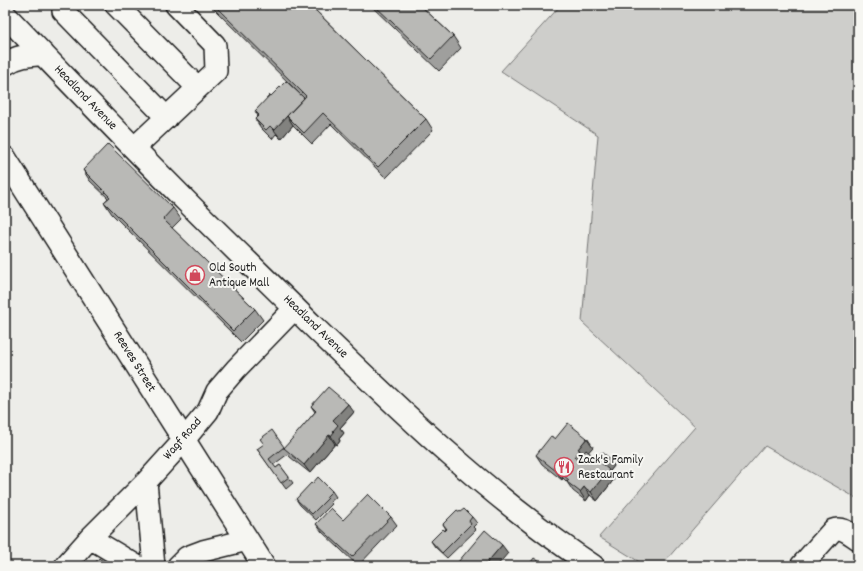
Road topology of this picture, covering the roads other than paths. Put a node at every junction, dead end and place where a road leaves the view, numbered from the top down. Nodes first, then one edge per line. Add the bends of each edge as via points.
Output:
1 (64, 5) edge
2 (116, 5) edge
3 (176, 5) edge
4 (5, 15) edge
5 (43, 54) junction
6 (5, 64) edge
7 (198, 88) junction
8 (167, 118) junction
9 (134, 148) junction
10 (5, 158) edge
11 (295, 308) junction
12 (184, 440) junction
13 (146, 482) junction
14 (90, 538) junction
15 (858, 539) edge
16 (247, 540) junction
17 (65, 566) edge
18 (137, 566) edge
19 (154, 566) edge
20 (178, 566) edge
21 (264, 566) edge
22 (593, 566) edge
23 (801, 566) edge

1 - 8 street via 63,11
2 - 7 street
3 - 7 street via 215,44 216,71
4 - 5 main road, Headland Avenue
5 - 6 main road via 12,59
5 - 9 main road, Headland Avenue
7 - 8 street
8 - 9 street
9 - 11 main road, Headland Avenue
10 - 12 main road, Reeves Street
11 - 12 street, Wagf Road via 217,391 208,410
11 - 22 main road, Headland Avenue via 384,395 460,464 503,500
12 - 13 street, Wagf Road
12 - 16 main road, Reeves Street
13 - 14 street, Wagf Road
13 - 19 street
14 - 17 street, Wagf Road
14 - 18 street
15 - 23 street via 837,528
16 - 20 street via 203,550 187,557
16 - 21 main road, Reeves Street

